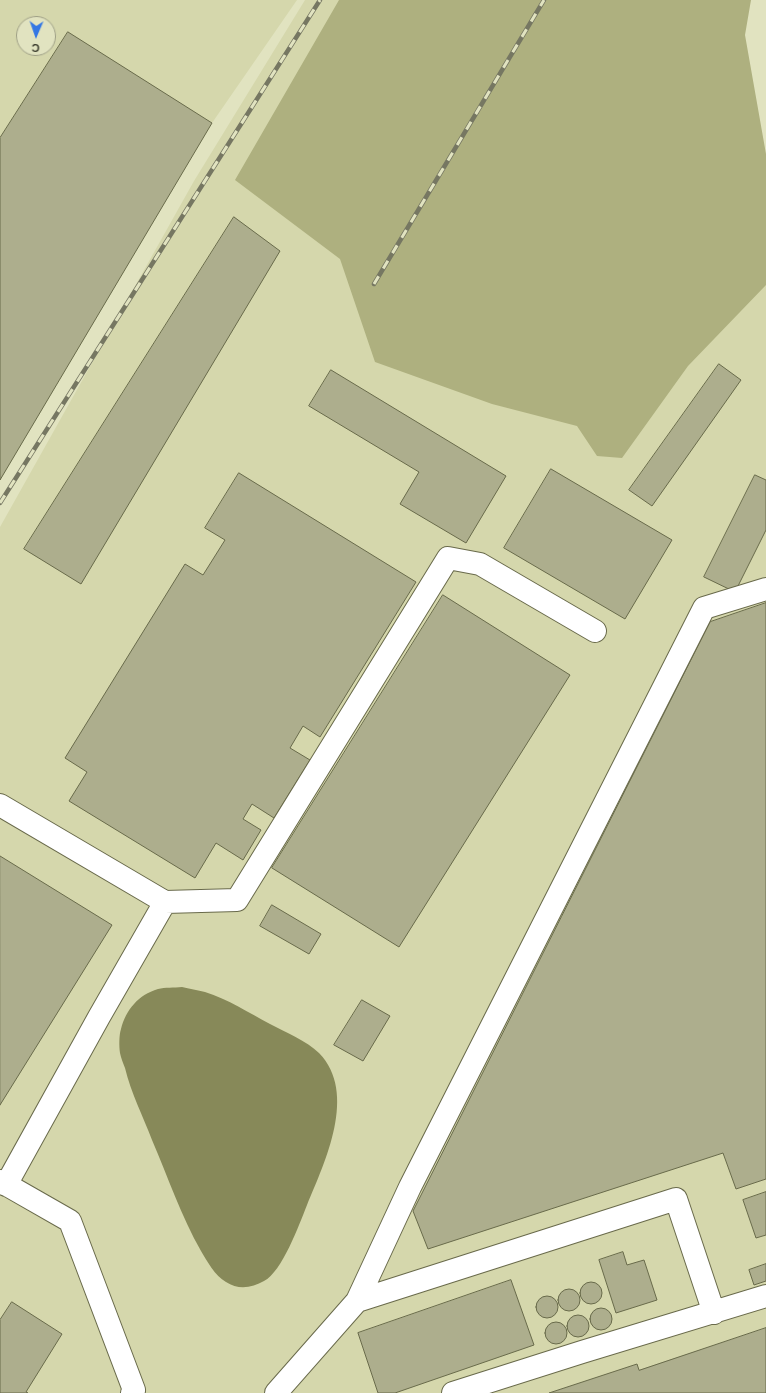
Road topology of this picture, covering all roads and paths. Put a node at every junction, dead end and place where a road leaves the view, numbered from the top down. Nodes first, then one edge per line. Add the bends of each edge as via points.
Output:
1 (766, 589) edge
2 (594, 631) dead end
3 (0, 805) edge
4 (165, 902) junction
5 (3, 1183) edge
6 (766, 1296) edge
7 (357, 1301) junction
8 (714, 1313) junction
9 (132, 1393) edge
10 (276, 1393) edge
11 (453, 1393) edge

1 - 7 lane via 704,608 410,1187
2 - 4 lane via 480,564 448,558 237,900
3 - 4 lane
4 - 5 lane
5 - 9 lane via 70,1221 134,1390
6 - 8 lane
7 - 8 lane via 676,1199
7 - 10 lane
8 - 11 lane

